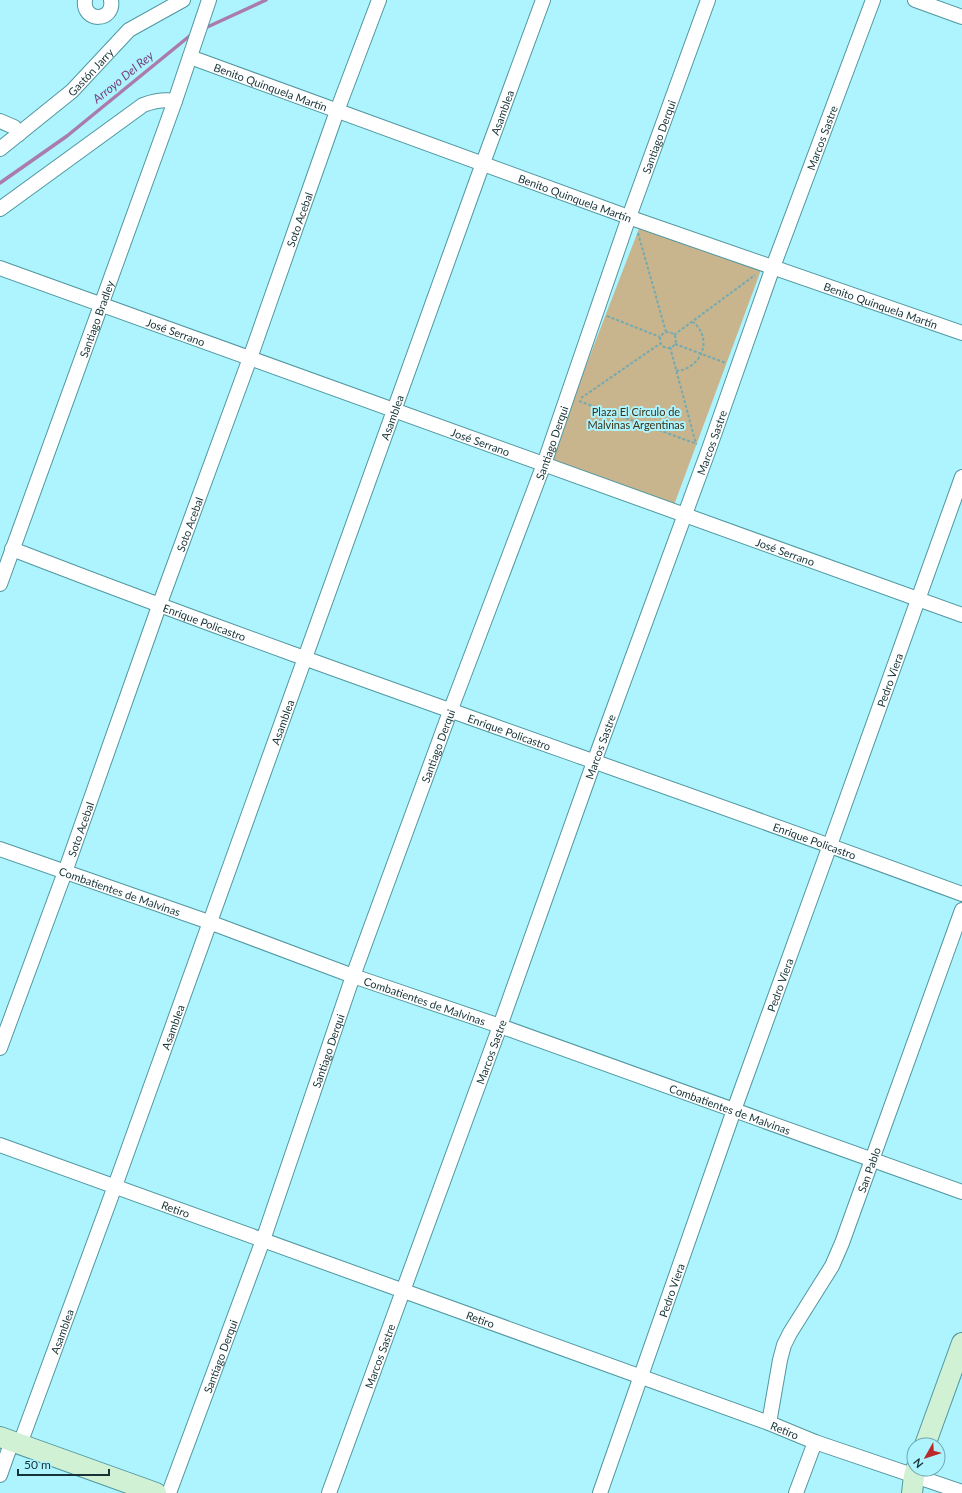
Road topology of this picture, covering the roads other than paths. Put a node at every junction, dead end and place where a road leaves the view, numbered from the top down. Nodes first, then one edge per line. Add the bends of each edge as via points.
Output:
1 (85, 0) edge
2 (111, 0) edge
3 (183, 0) edge
4 (379, 0) edge
5 (543, 0) edge
6 (708, 0) edge
7 (872, 0) edge
8 (915, 0) edge
9 (208, 3) edge
10 (962, 17) edge
11 (191, 55) junction
12 (175, 101) junction
13 (337, 111) junction
14 (0, 121) edge
15 (19, 134) junction
16 (0, 149) edge
17 (482, 163) junction
18 (0, 209) edge
19 (631, 218) junction
20 (767, 266) junction
21 (0, 268) edge
22 (101, 305) junction
23 (962, 333) edge
24 (250, 358) junction
25 (394, 410) junction
26 (544, 464) junction
27 (962, 477) edge
28 (684, 515) junction
29 (12, 549) junction
30 (0, 584) edge
31 (919, 599) junction
32 (159, 606) junction
33 (962, 615) edge
34 (306, 658) junction
35 (451, 710) junction
36 (594, 762) junction
37 (830, 845) junction
38 (0, 849) edge
39 (65, 872) junction
40 (962, 894) edge
41 (962, 910) edge
42 (209, 922) junction
43 (353, 976) junction
44 (500, 1026) junction
45 (0, 1048) edge
46 (734, 1110) junction
47 (0, 1145) edge
48 (873, 1161) junction
49 (115, 1186) junction
50 (962, 1192) edge
51 (263, 1240) junction
52 (403, 1291) junction
53 (962, 1344) edge
54 (640, 1377) junction
55 (769, 1424) junction
56 (928, 1437) edge
57 (11, 1441) edge
58 (815, 1442) junction
59 (0, 1476) edge
60 (914, 1479) edge
61 (962, 1492) edge
62 (156, 1493) edge
63 (169, 1493) edge
64 (329, 1493) edge
65 (600, 1493) edge
66 (796, 1493) edge

1 - 2 street via 87,11 98,17 110,11
3 - 15 street, Gastón Jarry via 129,30 72,91
4 - 13 street, Soto Acebal
5 - 17 street, Asamblea
6 - 19 street, Santiago Derqui
7 - 20 street, Marcos Sastre
8 - 10 street
9 - 11 street, Santiago Bradley
11 - 12 street, Santiago Bradley
11 - 13 street, Benito Quinquela Martín
12 - 18 street via 156,100 143,105
12 - 22 street, Santiago Bradley
13 - 17 street, Benito Quinquela Martín
13 - 24 street, Soto Acebal
14 - 15 street via 14,127
15 - 16 street, Gastón Jarry
17 - 19 street, Benito Quinquela Martín
17 - 25 street, Asamblea
19 - 20 street, Benito Quinquela Martín
19 - 26 street, Santiago Derqui
20 - 23 street, Benito Quinquela Martín
20 - 28 street, Marcos Sastre via 738,367 702,447
21 - 22 street, José Serrano
22 - 24 street, José Serrano
22 - 29 street, Santiago Bradley
24 - 25 street, José Serrano
24 - 32 street, Soto Acebal
25 - 26 street, José Serrano
25 - 34 street, Asamblea
26 - 28 street, José Serrano
26 - 35 street, Santiago Derqui
27 - 31 street, Pedro Viera
28 - 31 street, José Serrano
28 - 36 street, Marcos Sastre
29 - 30 street, Santiago Bradley
29 - 32 street, Enrique Policastro
31 - 33 street, José Serrano
31 - 37 street, Pedro Viera
32 - 34 street, Enrique Policastro
32 - 39 street, Soto Acebal
34 - 35 street, Enrique Policastro
34 - 42 street, Asamblea
35 - 36 street, Enrique Policastro
35 - 43 street, Santiago Derqui
36 - 37 street, Enrique Policastro
36 - 44 street, Marcos Sastre
37 - 40 street, Enrique Policastro
37 - 46 street, Pedro Viera
38 - 39 street, Combatientes de Malvinas
39 - 42 street, Combatientes de Malvinas
39 - 45 street, Soto Acebal
41 - 48 street, San Pablo
42 - 43 street, Combatientes de Malvinas
42 - 49 street, Asamblea
43 - 44 street, Combatientes de Malvinas
43 - 51 street, Santiago Derqui
44 - 46 street, Combatientes de Malvinas
44 - 52 street, Marcos Sastre
46 - 48 street, Combatientes de Malvinas
46 - 54 street, Pedro Viera
47 - 49 street, Retiro
48 - 50 street, Combatientes de Malvinas
48 - 55 street, San Pablo via 832,1266 784,1345
49 - 51 street, Retiro
49 - 57 street, Asamblea
51 - 52 street, Retiro
51 - 63 street, Santiago Derqui
52 - 54 street, Retiro
52 - 64 street, Marcos Sastre
53 - 56 main road
54 - 55 street, Retiro
54 - 65 street, Pedro Viera
55 - 58 street, Retiro
57 - 59 street, Asamblea
57 - 62 main road
58 - 60 street, Retiro
58 - 66 street
60 - 61 street, Retiro

